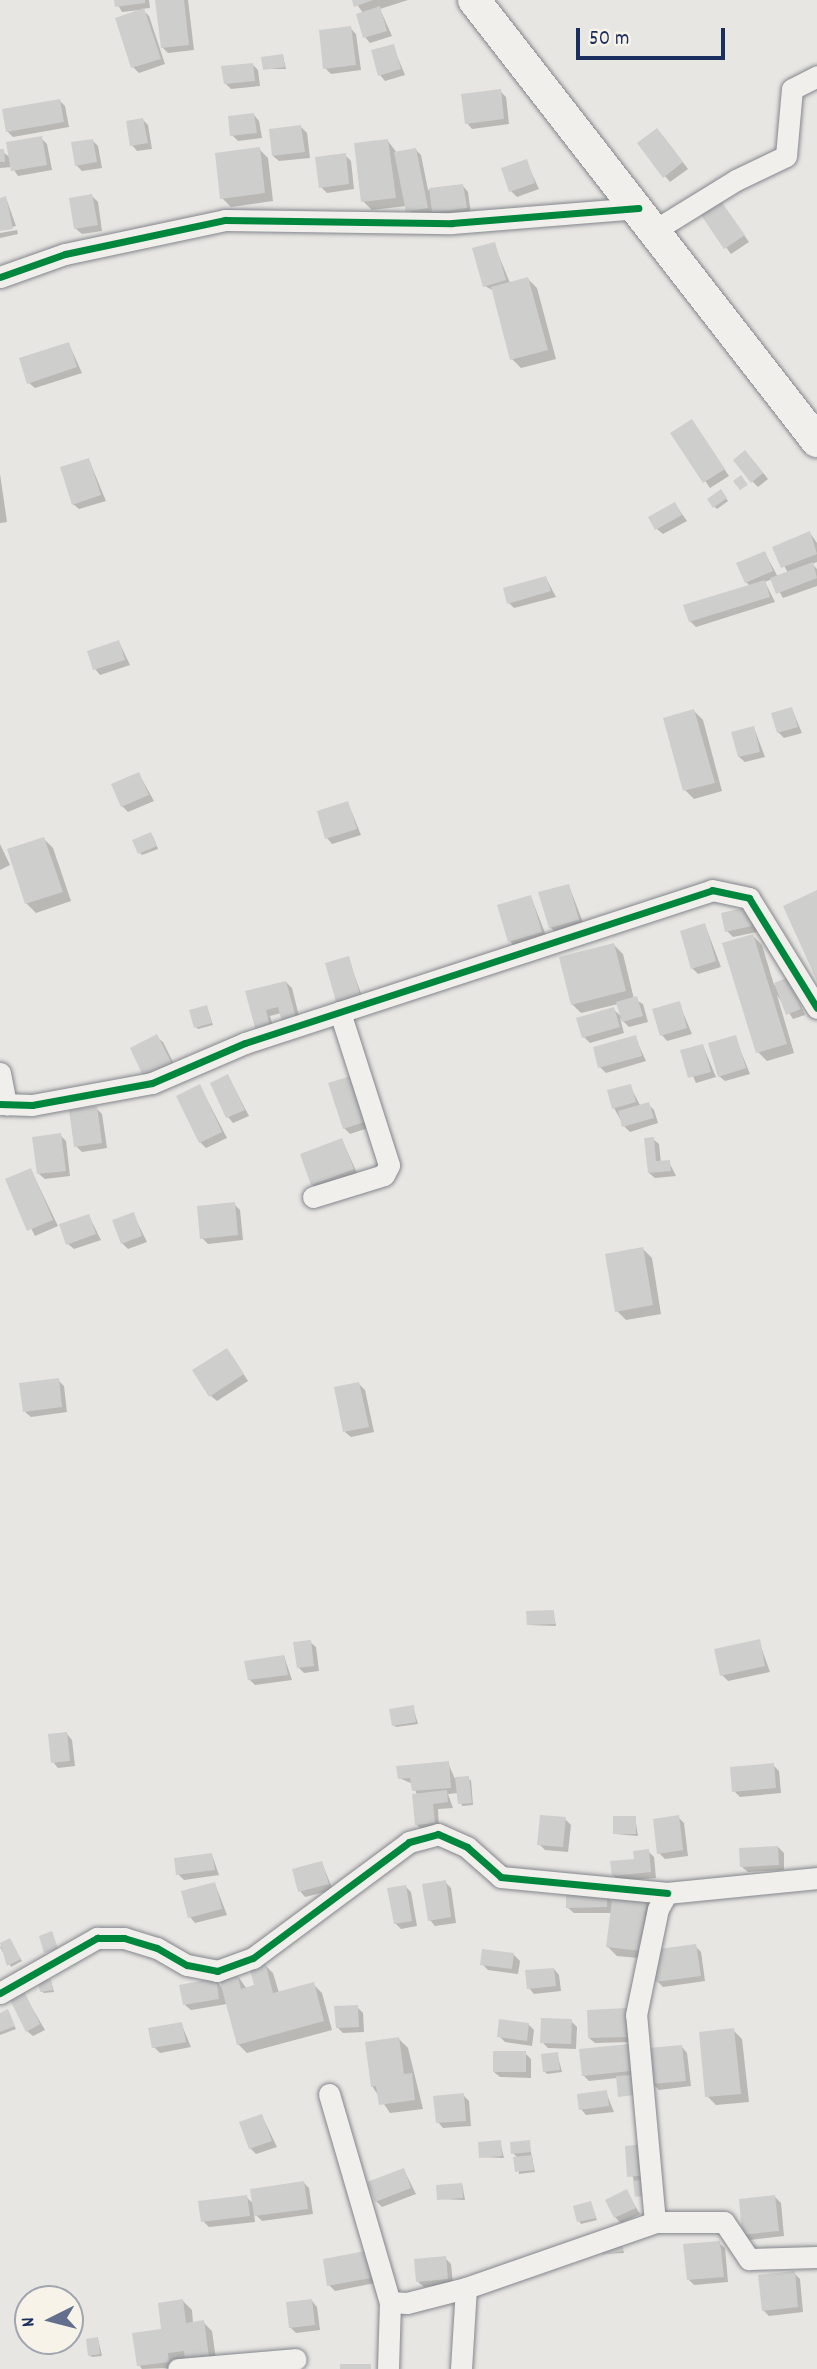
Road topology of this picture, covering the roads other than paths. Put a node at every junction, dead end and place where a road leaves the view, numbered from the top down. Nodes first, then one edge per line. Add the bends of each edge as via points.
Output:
1 (474, 0) edge
2 (817, 76) edge
3 (647, 219) junction
4 (0, 277) edge
5 (817, 441) edge
6 (817, 1008) edge
7 (340, 1012) junction
8 (0, 1073) edge
9 (3, 1104) edge
10 (313, 1197) dead end
11 (817, 1878) edge
12 (667, 1894) junction
13 (0, 1993) edge
14 (329, 2094) dead end
15 (655, 2222) junction
16 (817, 2257) edge
17 (466, 2288) junction
18 (390, 2302) junction
19 (296, 2359) dead end
20 (178, 2369) edge
21 (388, 2369) edge
22 (461, 2369) edge

1 - 3 highway
2 - 3 street via 792,89 786,156
3 - 4 street via 452,223 225,220 65,254
3 - 5 highway
6 - 7 street via 749,898 712,890
7 - 9 street via 245,1043 152,1083 32,1105
7 - 10 street via 389,1165 384,1175
8 - 9 street
11 - 12 street
12 - 13 street via 501,1877 467,1847 438,1835 409,1842 253,1958 216,1971 187,1965 157,1948 124,1938 97,1938
12 - 15 street via 649,1938 636,2015
14 - 18 street
15 - 16 street via 724,2222 749,2259
15 - 17 street
17 - 18 street via 407,2304
17 - 22 street
18 - 21 street
19 - 20 street

